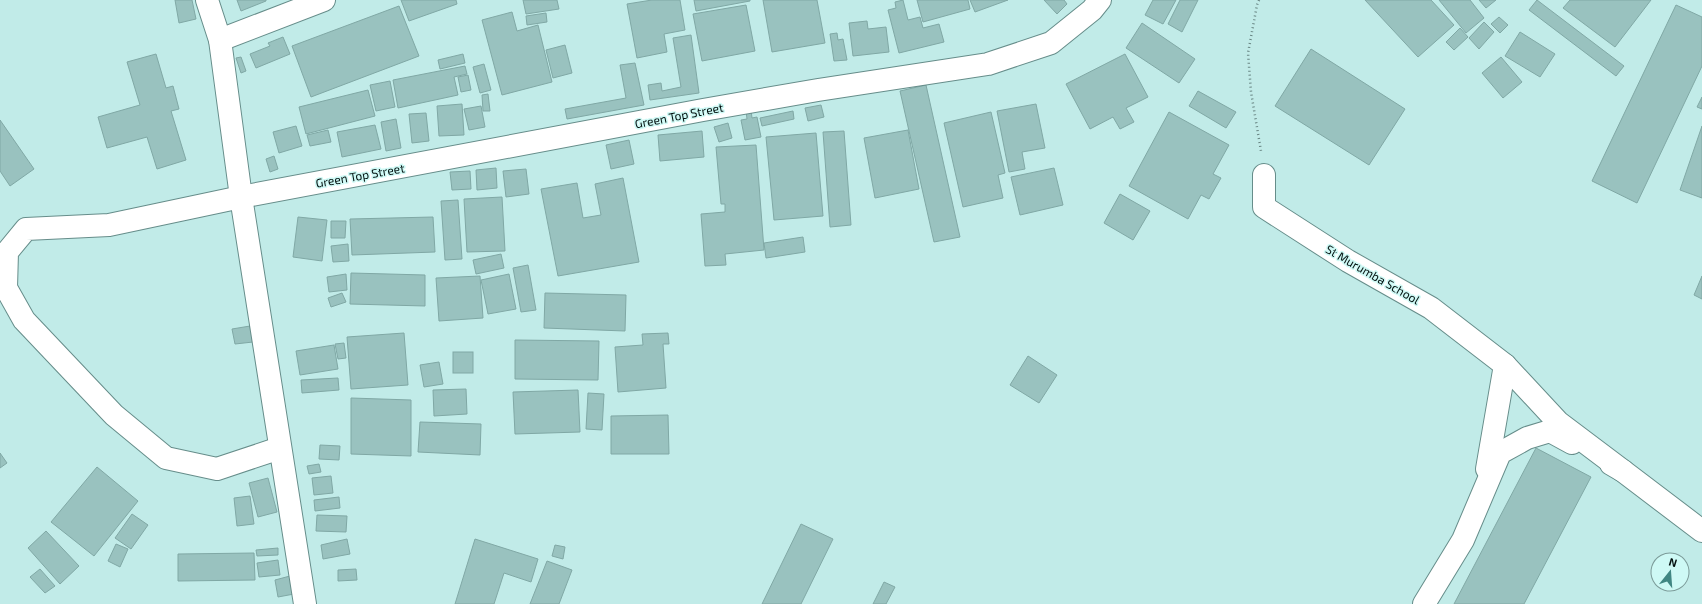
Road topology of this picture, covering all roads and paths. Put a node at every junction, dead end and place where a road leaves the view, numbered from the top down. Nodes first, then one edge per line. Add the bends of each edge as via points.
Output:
1 (207, 0) edge
2 (324, 0) edge
3 (1100, 0) edge
4 (1259, 0) edge
5 (220, 40) junction
6 (1264, 175) joint
7 (241, 197) junction
8 (1505, 365) junction
9 (280, 448) junction
10 (1623, 471) junction
11 (1483, 494) junction
12 (1702, 531) edge
13 (305, 604) edge
14 (1424, 604) edge

1 - 5 street
2 - 5 street
3 - 7 street, Green Top Street via 1092,10 1051,43 988,64 818,90
4 - 6 path via 1248,53 1251,92
5 - 7 street
6 - 8 street, St Murumba School via 1264,207 1348,261 1431,308
7 - 9 street
7 - 9 street, Green Top Street via 109,225 26,229 7,252 6,288 24,320 114,415 166,458 217,468
8 - 10 street, St Murumba School via 1558,422
8 - 11 street, St Murumba School
9 - 13 street
10 - 11 street, St Murumba School via 1550,430 1527,438 1500,453
10 - 12 street, St Murumba School
11 - 14 street, St Murumba School via 1463,540

